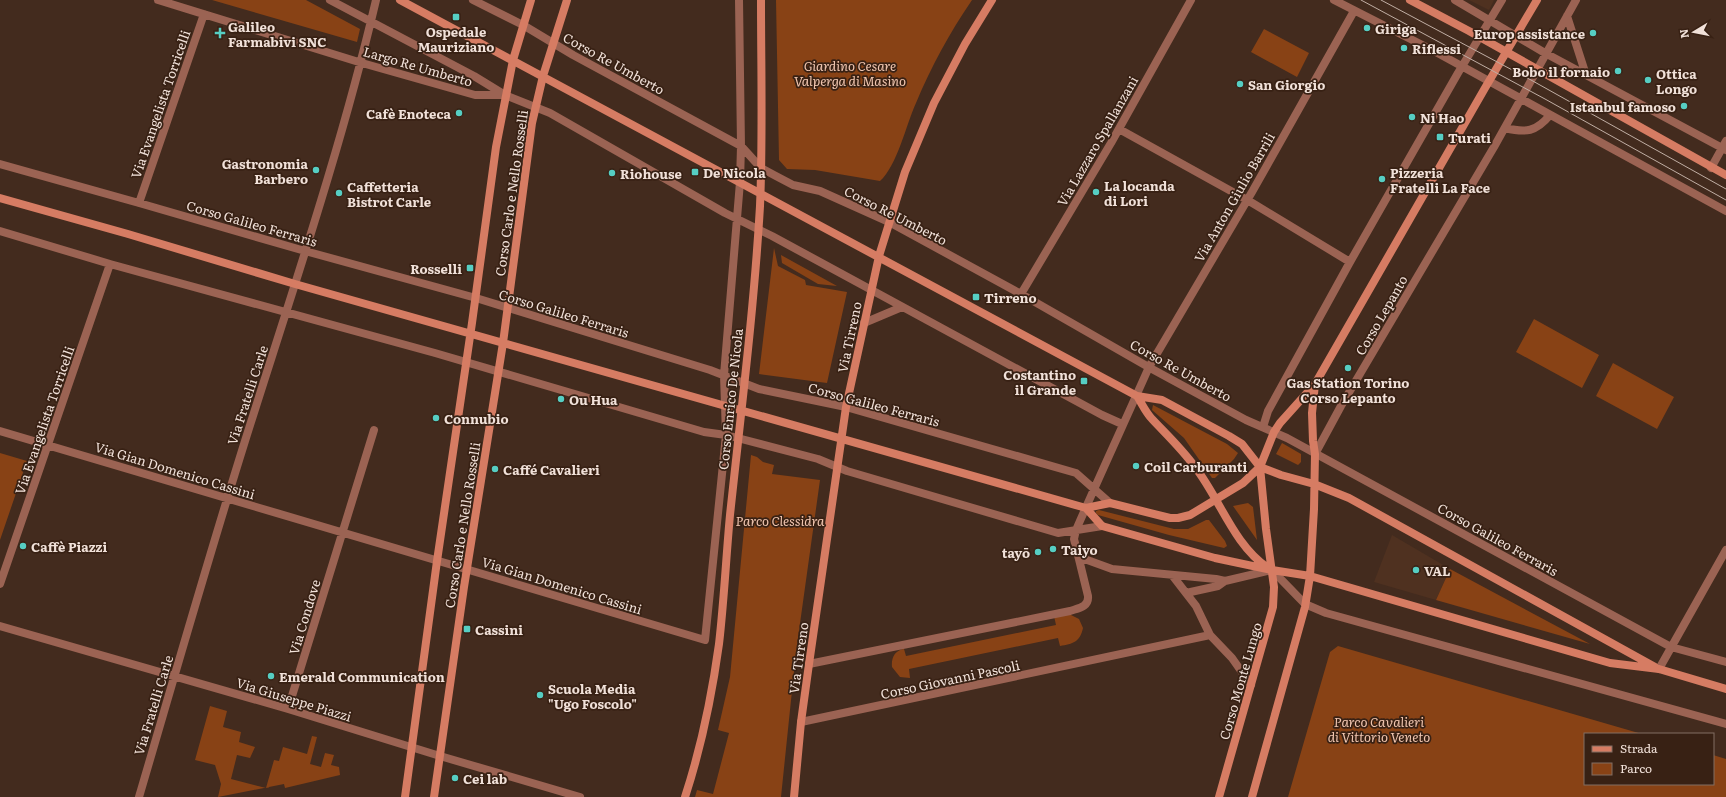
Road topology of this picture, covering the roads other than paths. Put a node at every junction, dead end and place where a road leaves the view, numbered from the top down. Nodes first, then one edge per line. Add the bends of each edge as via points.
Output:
1 (158, 0) edge
2 (330, 0) edge
3 (376, 0) edge
4 (400, 0) edge
5 (473, 0) edge
6 (531, 0) edge
7 (567, 0) edge
8 (739, 0) edge
9 (761, 0) edge
10 (992, 0) edge
11 (1191, 0) edge
12 (1334, 0) edge
13 (1410, 0) edge
14 (1455, 0) edge
15 (1502, 0) edge
16 (1537, 0) edge
17 (1576, 0) edge
18 (1354, 11) junction
19 (204, 14) junction
20 (1567, 16) junction
21 (1491, 19) junction
22 (371, 23) junction
23 (523, 25) junction
24 (1516, 36) junction
25 (1480, 38) junction
26 (552, 42) junction
27 (1506, 52) junction
28 (1545, 53) junction
29 (513, 60) junction
30 (362, 63) junction
31 (1462, 67) junction
32 (1537, 69) junction
33 (1586, 75) junction
34 (543, 76) junction
35 (1489, 81) junction
36 (505, 95) junction
37 (1520, 99) junction
38 (535, 106) junction
39 (1550, 115) junction
40 (1505, 128) junction
41 (1119, 129) junction
42 (741, 146) junction
43 (1725, 146) edge
44 (0, 164) edge
45 (761, 168) junction
46 (1711, 168) junction
47 (1726, 175) edge
48 (740, 182) junction
49 (760, 194) junction
50 (0, 198) edge
51 (1247, 200) junction
52 (139, 203) junction
53 (1726, 211) edge
54 (737, 218) junction
55 (889, 222) junction
56 (758, 229) junction
57 (0, 231) edge
58 (305, 251) junction
59 (879, 256) junction
60 (1350, 262) junction
61 (110, 264) junction
62 (295, 284) junction
63 (871, 290) junction
64 (1021, 294) junction
65 (476, 298) junction
66 (902, 307) junction
67 (508, 308) junction
68 (286, 312) junction
69 (864, 323) junction
70 (471, 334) junction
71 (503, 343) junction
72 (466, 362) junction
73 (1149, 367) junction
74 (499, 372) junction
75 (724, 375) junction
76 (745, 384) junction
77 (1315, 384) junction
78 (1137, 396) junction
79 (725, 406) junction
80 (846, 407) junction
81 (742, 411) junction
82 (1122, 424) junction
83 (1263, 427) junction
84 (374, 430) dead end
85 (0, 431) edge
86 (1274, 432) junction
87 (726, 435) junction
88 (738, 438) junction
89 (841, 438) junction
90 (48, 445) junction
91 (1315, 454) junction
92 (837, 467) junction
93 (1260, 467) junction
94 (1314, 484) junction
95 (1094, 489) junction
96 (227, 498) junction
97 (1217, 499) junction
98 (1110, 504) junction
99 (1086, 508) junction
100 (1102, 526) junction
101 (1076, 530) junction
102 (342, 533) junction
103 (1726, 550) edge
104 (1079, 557) junction
105 (437, 561) junction
106 (467, 569) junction
107 (1272, 570) junction
108 (1172, 575) junction
109 (1310, 576) junction
110 (1225, 581) junction
111 (0, 584) edge
112 (1186, 593) junction
113 (1305, 604) junction
114 (0, 626) edge
115 (1210, 635) junction
116 (705, 640) joint
117 (1671, 647) junction
118 (1726, 662) edge
119 (809, 664) junction
120 (1659, 669) junction
121 (174, 676) junction
122 (1252, 685) junction
123 (1726, 689) edge
124 (288, 709) junction
125 (801, 722) junction
126 (1726, 724) edge
127 (412, 748) junction
128 (440, 756) junction
129 (138, 797) edge
130 (405, 797) edge
131 (434, 797) edge
132 (580, 797) edge
133 (685, 797) edge
134 (794, 797) edge
135 (1219, 797) edge
136 (1252, 797) edge

1 - 19 street, Largo Re Umberto
2 - 22 street, Largo Re Umberto
3 - 22 street, Via Fratelli Carle
4 - 29 main road
5 - 23 street
6 - 23 main road, Corso Carlo e Nello Rosselli
7 - 26 main road, Corso Carlo e Nello Rosselli
8 - 42 street, Corso Enrico De Nicola
9 - 45 main road, Corso Enrico De Nicola
10 - 55 main road, Via Tirreno via 934,103 905,172
11 - 41 street, Via Lazzaro Spallanzani
12 - 18 street
13 - 25 main road
14 - 21 street
15 - 21 street
16 - 24 main road, Corso Lepanto
17 - 20 street, Corso Lepanto
18 - 31 street
18 - 51 street, Via Anton Giulio Barrili
19 - 30 street, Largo Re Umberto
19 - 52 street, Via Evangelista Torricelli
20 - 28 street, Corso Lepanto
20 - 33 street
21 - 24 street
21 - 25 street
22 - 30 street, Via Fratelli Carle
22 - 36 street, Largo Re Umberto via 474,76
23 - 26 street, Corso Re Umberto
23 - 29 main road, Corso Carlo e Nello Rosselli
24 - 27 main road, Corso Lepanto
24 - 28 street
25 - 27 main road
25 - 31 street
26 - 34 main road, Corso Carlo e Nello Rosselli
26 - 42 street, Corso Re Umberto
27 - 32 main road
27 - 35 main road, Corso Lepanto
28 - 32 street, Corso Lepanto
28 - 33 street
29 - 34 main road
29 - 36 main road, Corso Carlo e Nello Rosselli
30 - 36 street, Largo Re Umberto via 474,95
30 - 58 street, Via Fratelli Carle
31 - 35 street
31 - 60 street
32 - 37 street, Corso Lepanto
32 - 46 main road
33 - 43 street
34 - 38 main road, Corso Carlo e Nello Rosselli
34 - 48 main road
35 - 37 street
35 - 77 main road, Corso Lepanto
36 - 38 street
36 - 65 main road, Corso Carlo e Nello Rosselli
37 - 39 street
37 - 40 street, Corso Lepanto
38 - 54 street
38 - 67 main road, Corso Carlo e Nello Rosselli
39 - 40 street via 1541,126 1535,128 1524,131
39 - 53 street
40 - 91 street, Corso Lepanto
41 - 51 street
41 - 64 street, Via Lazzaro Spallanzani
42 - 45 street, Corso Re Umberto
42 - 48 street, Corso Enrico De Nicola
43 - 46 street
44 - 52 street, Corso Galileo Ferraris
45 - 49 main road, Corso Enrico De Nicola
45 - 55 street, Corso Re Umberto via 793,185 820,191
46 - 47 main road
48 - 49 main road
48 - 54 street, Corso Enrico De Nicola
49 - 56 main road, Corso Enrico De Nicola
49 - 59 main road
50 - 62 main road
51 - 60 street
51 - 73 street, Via Anton Giulio Barrili
52 - 58 street, Corso Galileo Ferraris
54 - 56 street
54 - 75 street, Corso Enrico De Nicola
55 - 59 main road, Via Tirreno
55 - 64 street, Corso Re Umberto
56 - 63 street
56 - 76 main road, Corso Enrico De Nicola
57 - 61 street
58 - 62 street, Via Fratelli Carle
58 - 65 street, Corso Galileo Ferraris
59 - 63 main road, Via Tirreno
59 - 78 main road
60 - 83 street via 1268,411
61 - 68 street
61 - 90 street, Via Evangelista Torricelli
62 - 68 street, Via Fratelli Carle
62 - 70 main road
63 - 66 street
63 - 69 main road, Via Tirreno
64 - 73 street, Corso Re Umberto
65 - 67 street, Corso Galileo Ferraris
65 - 70 main road, Corso Carlo e Nello Rosselli
66 - 69 street
66 - 82 street
67 - 71 main road, Corso Carlo e Nello Rosselli
67 - 75 street, Corso Galileo Ferraris
68 - 72 street
68 - 96 street, Via Fratelli Carle
69 - 80 main road, Via Tirreno
70 - 71 main road
70 - 72 main road, Corso Carlo e Nello Rosselli
71 - 74 main road, Corso Carlo e Nello Rosselli
71 - 79 main road
72 - 74 street
72 - 105 main road, Corso Carlo e Nello Rosselli
73 - 78 street, Via Anton Giulio Barrili
73 - 83 street, Corso Re Umberto
74 - 87 street via 704,432
74 - 106 main road, Corso Carlo e Nello Rosselli
75 - 76 street, Corso Galileo Ferraris
75 - 79 street, Corso Enrico De Nicola
76 - 80 street, Corso Galileo Ferraris
76 - 81 main road, Corso Enrico De Nicola
77 - 86 main road, Corso Lepanto via 1283,418
77 - 91 main road, Corso Lepanto via 1312,413
78 - 82 street, Via Anton Giulio Barrili
78 - 93 main road via 1162,400 1229,436 1242,444
78 - 97 main road via 1151,418 1196,468
79 - 81 main road
79 - 87 street, Corso Enrico De Nicola
80 - 89 main road, Via Tirreno
80 - 95 street, Corso Galileo Ferraris via 1076,473
81 - 88 main road, Corso Enrico De Nicola
81 - 89 main road
82 - 95 street, Via Anton Giulio Barrili
83 - 86 street, Corso Galileo Ferraris
84 - 102 street
85 - 90 street, Via Gian Domenico Cassini
86 - 91 street, Corso Galileo Ferraris
86 - 93 main road, Corso Lepanto
87 - 88 street
87 - 116 street, Corso Enrico De Nicola
88 - 92 street via 818,459
88 - 133 main road, Corso Enrico De Nicola via 719,642 712,690
89 - 92 main road, Via Tirreno
89 - 99 main road
90 - 96 street, Via Gian Domenico Cassini
90 - 111 street, Via Evangelista Torricelli
91 - 94 main road
91 - 117 street, Corso Galileo Ferraris
92 - 101 street via 1058,533
92 - 119 main road, Via Tirreno
93 - 94 main road
93 - 97 main road via 1243,483
93 - 107 main road, Corso Monte Lungo
94 - 109 main road
94 - 120 main road via 1349,498
95 - 98 street, Corso Galileo Ferraris
95 - 99 street, Via Anton Giulio Barrili
96 - 102 street, Via Gian Domenico Cassini
96 - 121 street, Via Fratelli Carle
97 - 98 main road via 1190,515 1178,518
97 - 107 main road via 1243,545 1257,561
98 - 99 main road
99 - 100 main road
99 - 101 street, Via Anton Giulio Barrili
100 - 101 street
100 - 107 main road via 1215,558
101 - 104 street via 1074,539
102 - 105 street, Via Gian Domenico Cassini
102 - 124 street, Via Condove
103 - 117 street
104 - 108 street via 1112,569
104 - 119 street via 1089,601 1083,607
105 - 106 street, Via Gian Domenico Cassini
105 - 127 main road, Corso Carlo e Nello Rosselli
106 - 116 street, Via Gian Domenico Cassini
106 - 128 main road, Corso Carlo e Nello Rosselli
107 - 109 main road
107 - 110 street
107 - 113 street
107 - 122 main road, Corso Monte Lungo via 1273,607
108 - 110 street
108 - 112 street
109 - 113 main road
109 - 120 main road via 1610,663
110 - 112 street via 1218,586
112 - 115 street via 1196,606
113 - 126 street via 1333,615
113 - 136 main road
114 - 121 street, Via Giuseppe Piazzi
115 - 122 street via 1232,658
115 - 125 street, Corso Giovanni Pascoli
117 - 118 street, Corso Galileo Ferraris
117 - 120 street
119 - 125 main road, Via Tirreno
120 - 123 main road
121 - 124 street, Via Giuseppe Piazzi
121 - 129 street, Via Fratelli Carle
122 - 135 main road, Corso Monte Lungo
124 - 127 street, Via Giuseppe Piazzi
125 - 134 main road, Via Tirreno
127 - 128 street, Via Giuseppe Piazzi
127 - 130 main road, Corso Carlo e Nello Rosselli
128 - 131 main road, Corso Carlo e Nello Rosselli
128 - 132 street, Via Giuseppe Piazzi

